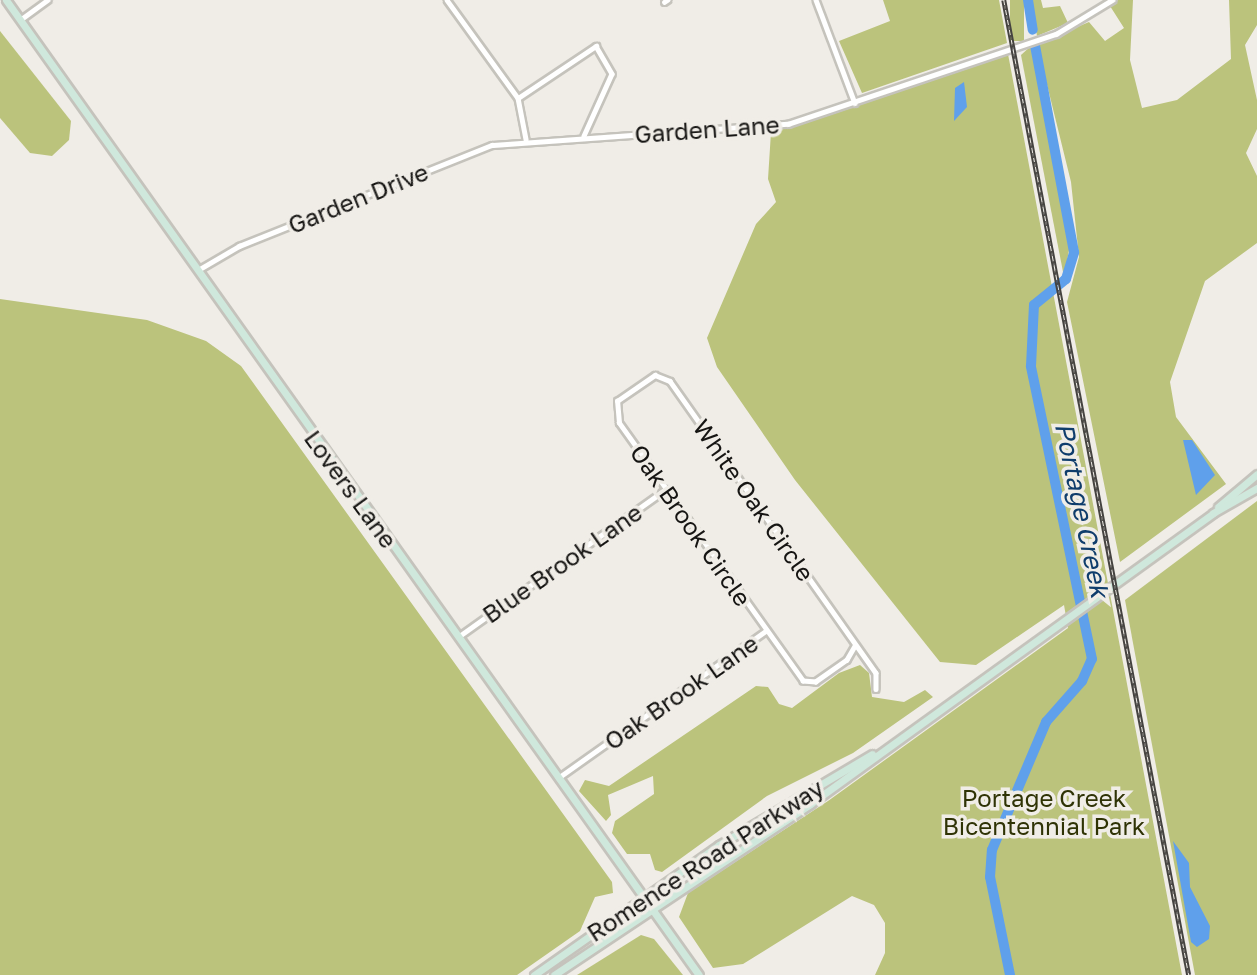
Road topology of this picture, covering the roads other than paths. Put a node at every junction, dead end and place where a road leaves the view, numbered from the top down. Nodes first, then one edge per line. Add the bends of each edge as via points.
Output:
1 (6, 0) edge
2 (48, 0) edge
3 (447, 0) edge
4 (816, 0) edge
5 (1112, 0) edge
6 (20, 20) junction
7 (519, 98) junction
8 (855, 103) junction
9 (584, 136) junction
10 (526, 139) junction
11 (196, 272) junction
12 (617, 418) joint
13 (1257, 474) edge
14 (1257, 488) edge
15 (666, 489) junction
16 (1213, 513) junction
17 (766, 631) junction
18 (458, 638) junction
19 (855, 646) junction
20 (876, 689) dead end
21 (878, 750) junction
22 (557, 779) junction
23 (643, 898) junction
24 (651, 907) junction
25 (534, 975) edge
26 (554, 975) edge
27 (699, 975) edge

1 - 6 street, Lovers Lane
2 - 6 street
3 - 7 street
4 - 8 street
5 - 8 street, Garden Lane via 1056,34
6 - 11 street, Lovers Lane
7 - 9 street via 596,46 612,74
7 - 10 street
8 - 9 street, Garden Lane via 761,128
9 - 10 street, Garden Lane
10 - 11 street, Garden Drive via 461,156 239,246
11 - 18 street, Lovers Lane
12 - 15 street, Oak Brook Circle
12 - 19 street, White Oak Circle via 617,401 652,376 668,378
13 - 16 street, Romence Road Parkway
14 - 16 street, Romence Road Parkway
15 - 17 street, Oak Brook Circle
15 - 18 street, Blue Brook Lane
16 - 21 street, Romence Road Parkway
17 - 19 street, Oak Brook Lane via 808,684 847,660
17 - 22 street, Oak Brook Lane
18 - 22 street, Lovers Lane
19 - 20 street, White Oak Circle via 876,673
21 - 23 street, Romence Road Parkway
21 - 24 street, Romence Road Parkway via 810,804
22 - 23 street, Lovers Lane
23 - 24 street, Lovers Lane
23 - 25 street, Romence Road Parkway
24 - 26 street, Romence Road Parkway
24 - 27 street, Lovers Lane

